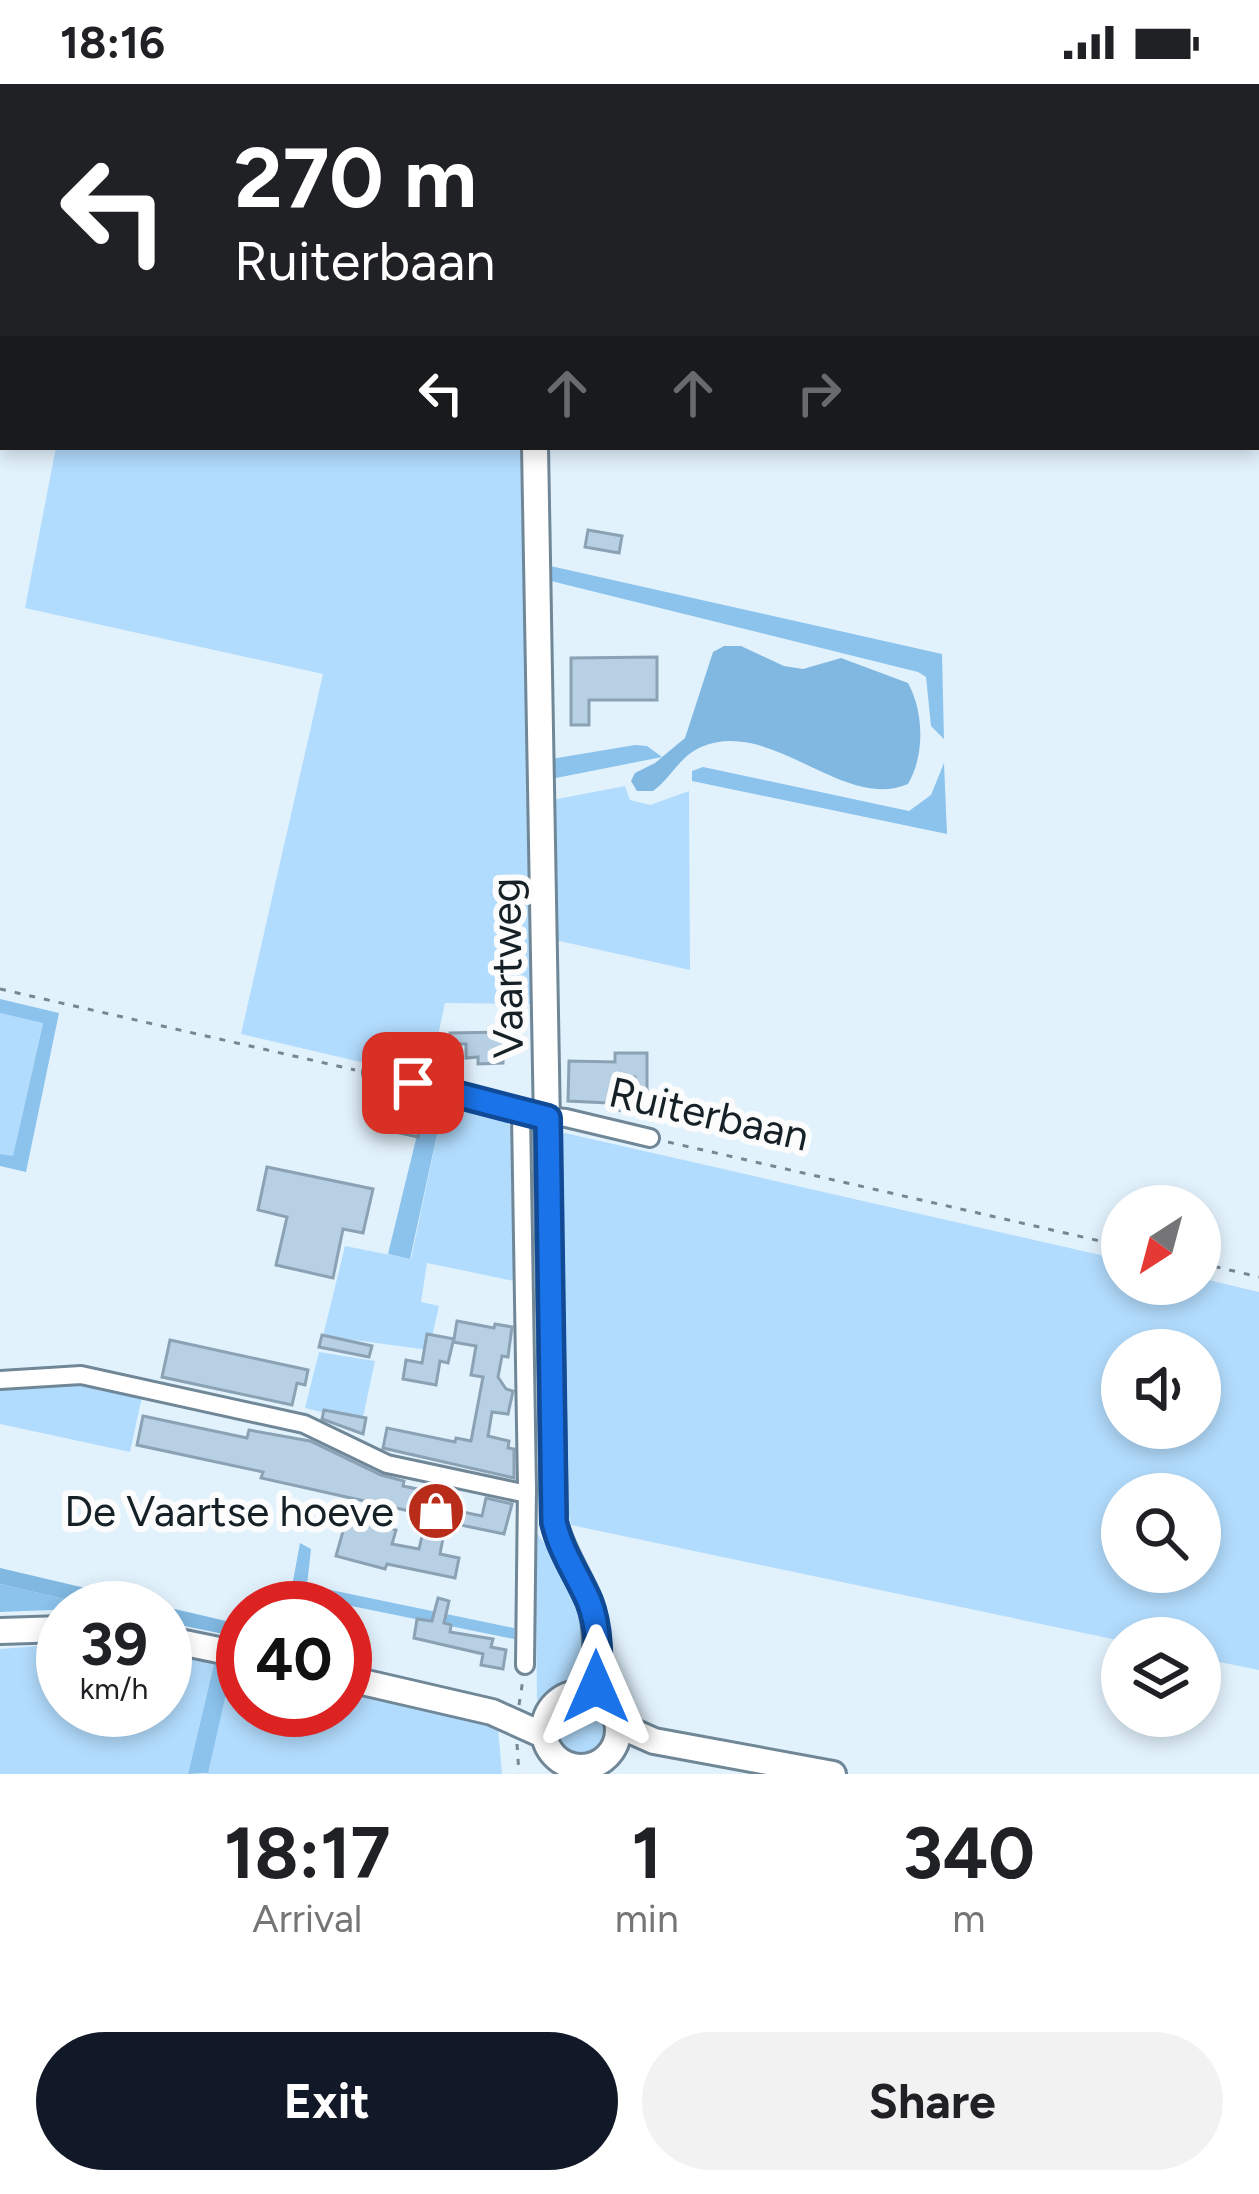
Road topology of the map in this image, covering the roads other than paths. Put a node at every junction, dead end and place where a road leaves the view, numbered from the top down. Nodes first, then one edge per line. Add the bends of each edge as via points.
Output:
1 (535, 450) edge
2 (372, 1073) road end
3 (521, 1114) junction
4 (548, 1118) junction
5 (650, 1138) road end
6 (0, 1380) edge
7 (553, 1487) junction
8 (527, 1491) junction
9 (36, 1630) edge
10 (0, 1631) edge
11 (525, 1665) dead end
12 (372, 1684) edge
13 (586, 1695) junction
14 (546, 1723) junction
15 (616, 1736) junction
16 (570, 1769) edge
17 (833, 1774) edge

1 - 4 street, Vaartweg
2 - 3 street, Ruiterbaan
3 - 4 street, Ruiterbaan
3 - 8 street, Vaartweg
4 - 5 street, Ruiterbaan
4 - 7 street, Vaartweg
6 - 8 street via 57,1374 125,1384 304,1424 387,1464
7 - 8 street
7 - 13 street, Vaartweg via 560,1546 596,1630
8 - 11 street, Vaartweg
9 - 10 street
12 - 14 street
13 - 14 street via 556,1702
13 - 15 street via 611,1709
14 - 16 street
15 - 16 street via 601,1762
15 - 17 street

